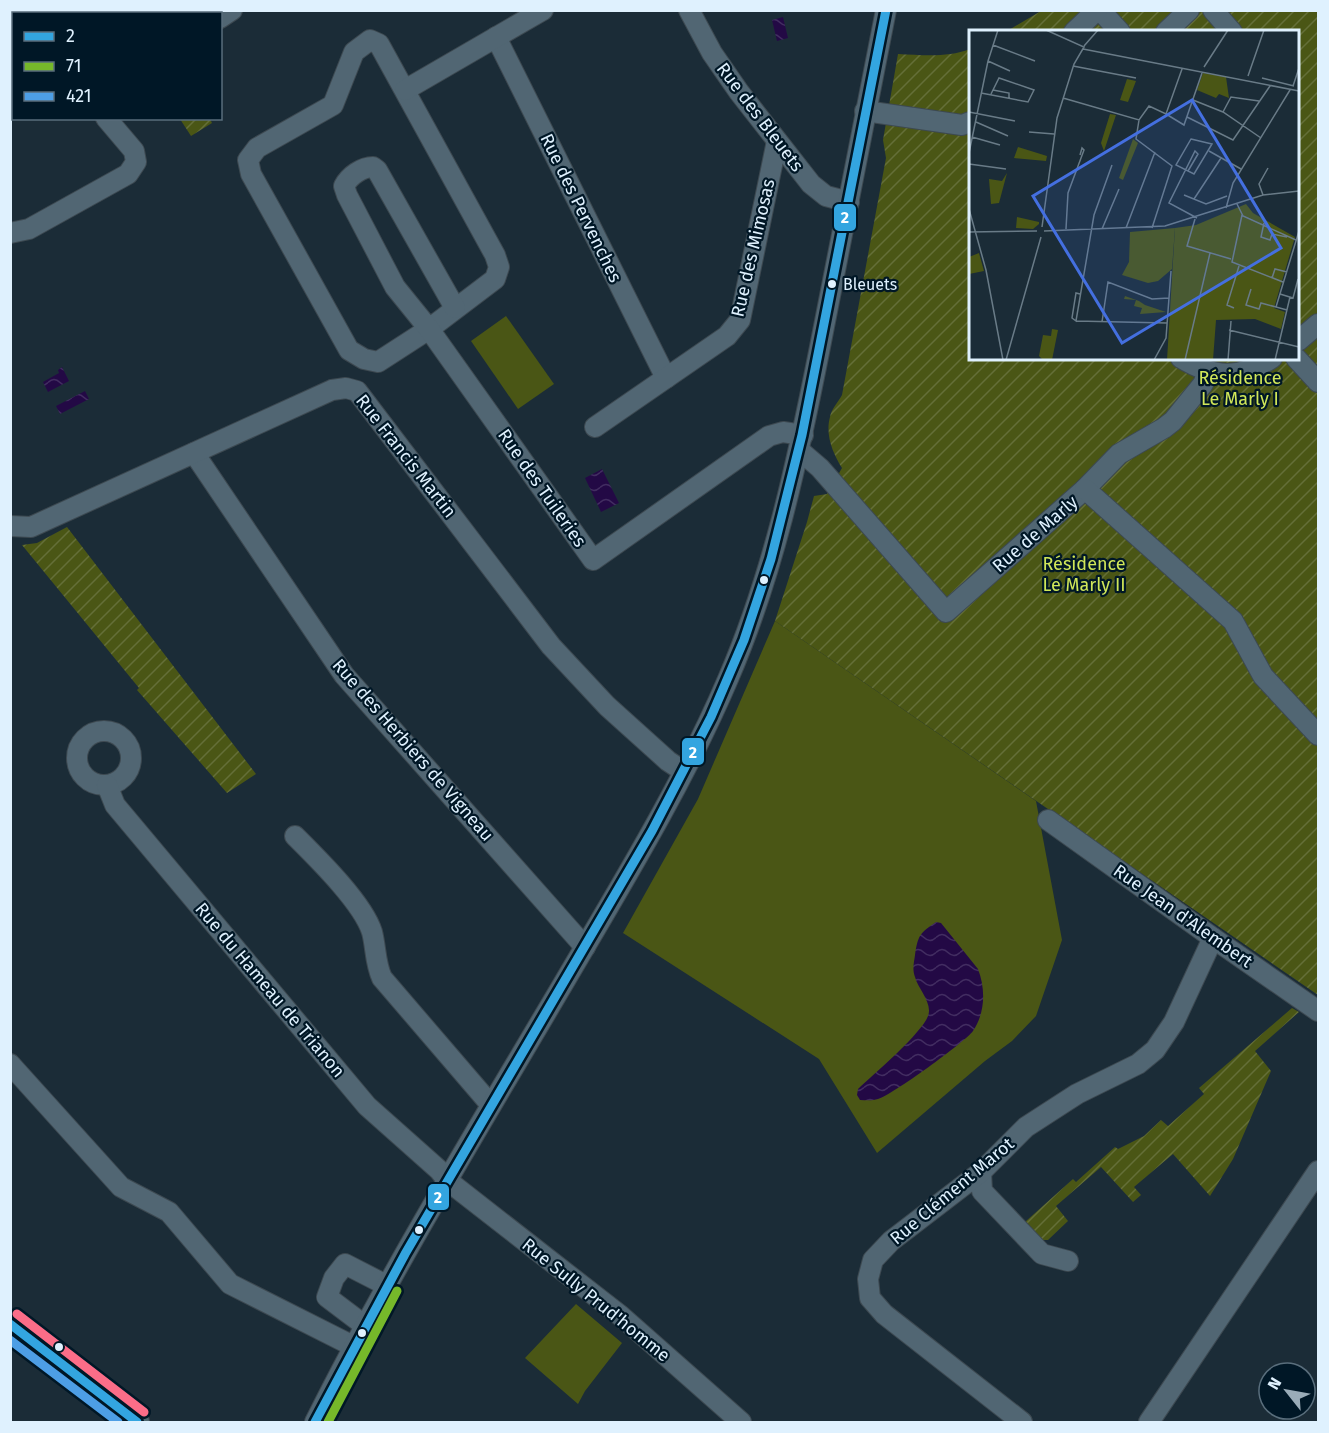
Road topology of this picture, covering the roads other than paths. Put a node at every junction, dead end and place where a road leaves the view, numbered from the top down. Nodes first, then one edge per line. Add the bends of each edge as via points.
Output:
1 (543, 10) edge
2 (689, 10) edge
3 (886, 10) edge
4 (1099, 10) edge
5 (1189, 10) edge
6 (1213, 10) edge
7 (1076, 30) edge
8 (1118, 30) edge
9 (1168, 30) edge
10 (1230, 30) edge
11 (496, 38) junction
12 (405, 90) junction
13 (865, 111) junction
14 (108, 120) edge
15 (968, 127) edge
16 (777, 141) junction
17 (849, 202) junction
18 (10, 233) edge
19 (455, 308) junction
20 (1318, 324) edge
21 (429, 329) junction
22 (1299, 340) edge
23 (1184, 360) edge
24 (1268, 360) edge
25 (1298, 360) edge
26 (1208, 372) junction
27 (666, 378) junction
28 (1318, 382) edge
29 (595, 427) dead end
30 (801, 443) junction
31 (194, 453) junction
32 (1085, 489) junction
33 (10, 526) edge
34 (1318, 735) edge
35 (683, 771) junction
36 (107, 785) dead end
37 (1048, 820) dead end
38 (295, 836) dead end
39 (1213, 938) junction
40 (585, 947) junction
41 (1318, 1011) edge
42 (10, 1064) edge
43 (491, 1105) junction
44 (1318, 1171) edge
45 (981, 1172) junction
46 (447, 1182) junction
47 (1068, 1261) dead end
48 (387, 1285) junction
49 (10, 1324) edge
50 (364, 1325) junction
51 (353, 1346) junction
52 (137, 1422) edge
53 (315, 1422) edge
54 (741, 1422) edge
55 (1022, 1422) edge
56 (1149, 1422) edge

1 - 11 street
2 - 16 street, Rue des Bleuets via 712,53
3 - 13 street
4 - 7 street
4 - 8 street
5 - 9 street
6 - 10 street
11 - 12 street
11 - 27 street, Rue des Pervenches
12 - 19 street via 499,267 495,279
12 - 21 street via 379,44 370,40 354,52 333,105 257,148 248,160 251,174 349,350 378,362
13 - 15 street
13 - 17 street
14 - 18 street via 134,151 136,162 128,174 29,229
16 - 17 street, Rue des Bleuets via 811,184 826,196
16 - 27 street, Rue des Mimosas via 740,320 728,336
17 - 30 street
19 - 21 street
19 - 21 street via 378,171 373,166 366,167 347,179 347,195 395,287
20 - 22 street
21 - 30 street, Rue des Tuileries via 592,560 764,439 783,432
23 - 26 street
24 - 26 street via 1230,375
25 - 28 street
26 - 32 street via 1173,421 1119,453
27 - 29 street, Rue des Mimosas
30 - 32 street, Rue de Marly via 946,612
30 - 35 street via 773,555 739,652
31 - 33 street, Rue Francis Martin via 31,527
31 - 35 street, Rue Francis Martin via 332,390 357,391 551,646 607,706
31 - 40 street, Rue des Herbiers de Vigneau via 344,675
32 - 34 street, Rue de Marly via 1233,621 1263,676
35 - 40 street
36 - 46 street, Rue du Hameau de Trianon via 115,805 367,1106 440,1170
37 - 39 street, Rue Jean d'Alembert
38 - 43 street via 355,903 371,930 382,978
39 - 41 street, Rue Jean d'Alembert
39 - 45 street, Rue Clément Marot via 1174,1022 1155,1050 1138,1064 1077,1094 1026,1127
40 - 43 street
42 - 51 street via 121,1187 169,1212 230,1284
43 - 46 street
44 - 56 street
45 - 47 street via 982,1191 1042,1254
45 - 55 street, Rue Clément Marot via 891,1241 873,1260 868,1279 870,1298 884,1314
46 - 48 street
46 - 54 street, Rue Sully Prud'homme via 621,1316
48 - 50 street
48 - 50 street via 345,1264 334,1278 327,1297
49 - 52 main road
50 - 51 street
51 - 53 street

